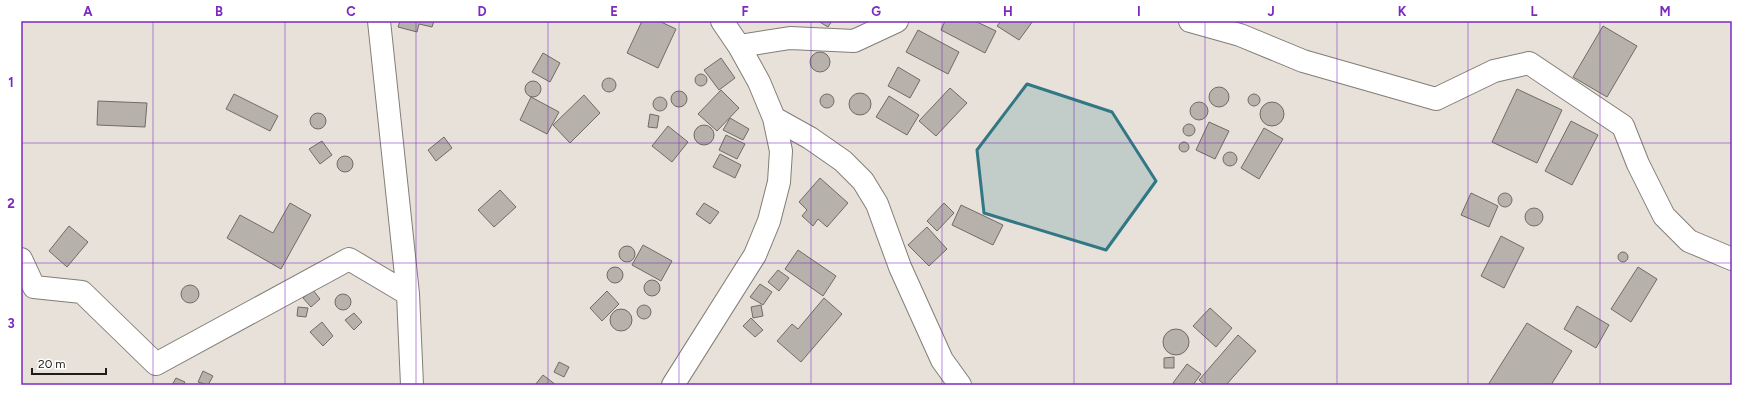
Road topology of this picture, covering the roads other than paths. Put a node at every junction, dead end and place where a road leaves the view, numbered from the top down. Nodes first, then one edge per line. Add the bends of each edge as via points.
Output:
1 (379, 21) edge
2 (722, 21) edge
3 (897, 21) edge
4 (1190, 21) edge
5 (739, 46) junction
6 (774, 118) junction
7 (21, 259) edge
8 (1732, 259) edge
9 (408, 294) junction
10 (412, 385) edge
11 (673, 385) edge
12 (960, 385) edge

1 - 9 street
2 - 5 street
3 - 5 street via 854,41 790,38
4 - 8 street via 1240,35 1303,61 1436,99 1494,71 1529,63 1623,126 1638,164 1664,216 1689,241
5 - 6 street via 759,82
6 - 11 street via 781,151 779,182 769,221 755,256
6 - 12 street via 810,138 843,161 863,181 877,204 900,267 942,360
7 - 9 street via 34,287 82,292 156,364 349,259
9 - 10 street

